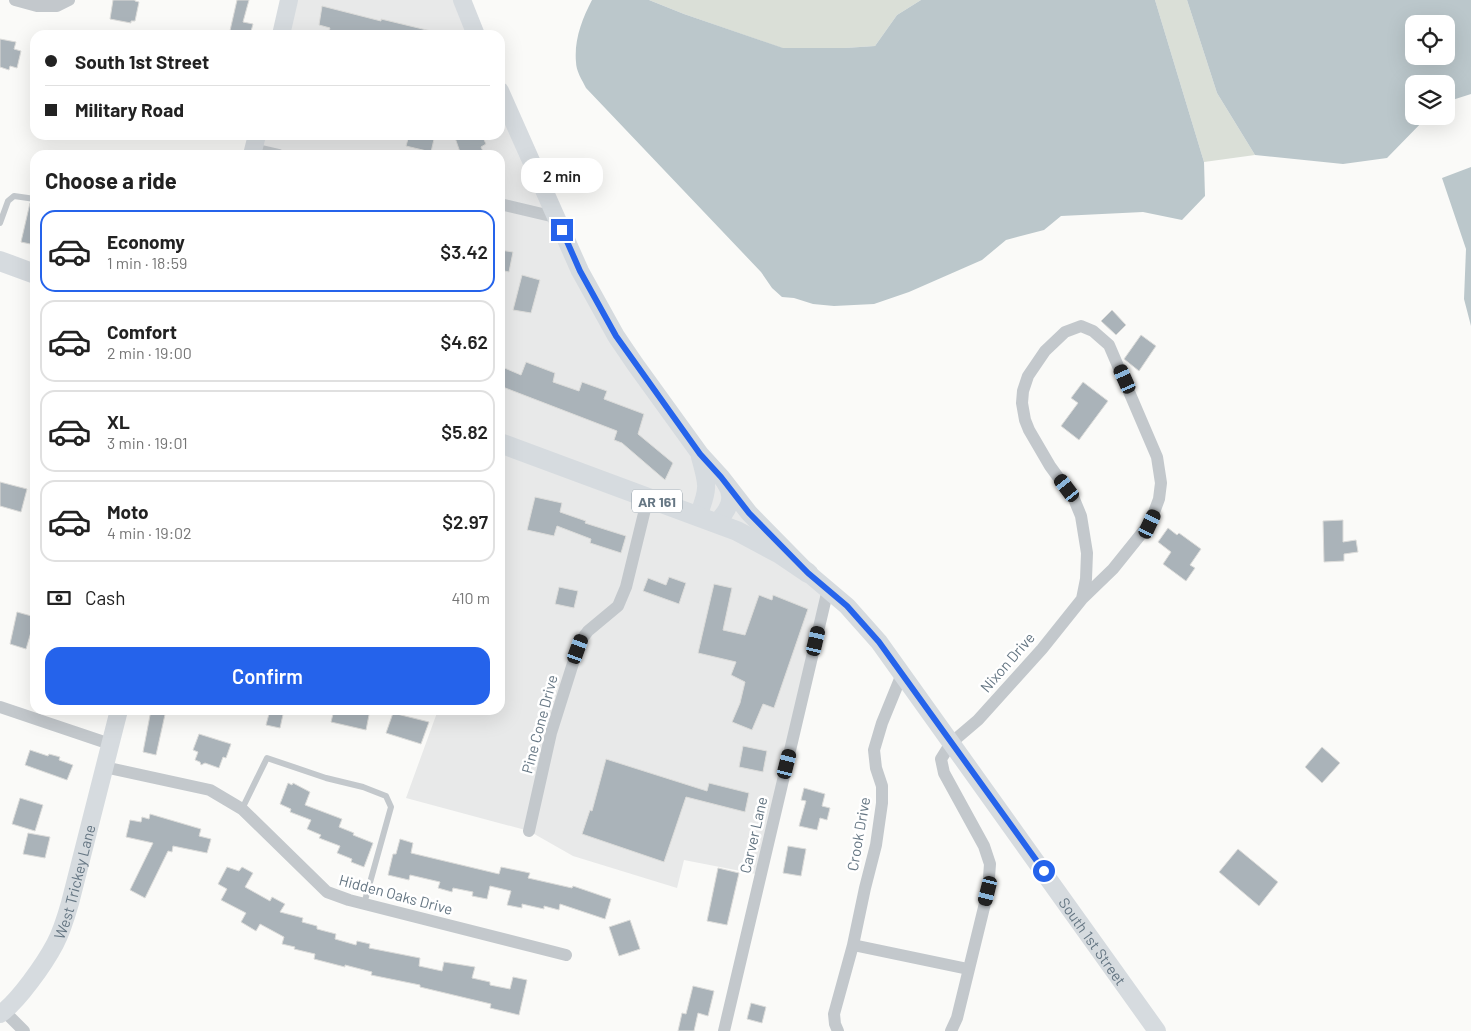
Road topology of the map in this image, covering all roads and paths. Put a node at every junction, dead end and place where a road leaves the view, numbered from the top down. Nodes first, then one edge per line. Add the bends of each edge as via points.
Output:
1 (15, 0) edge
2 (68, 0) edge
3 (289, 0) edge
4 (462, 0) edge
5 (282, 30) edge
6 (474, 30) edge
7 (505, 102) edge
8 (30, 198) edge
9 (505, 205) edge
10 (555, 217) junction
11 (0, 223) edge
12 (0, 261) edge
13 (30, 272) edge
14 (505, 445) edge
15 (700, 454) junction
16 (721, 477) junction
17 (648, 497) junction
18 (707, 519) junction
19 (808, 573) junction
20 (828, 589) junction
21 (1082, 599) junction
22 (902, 674) junction
23 (0, 707) edge
24 (118, 715) edge
25 (951, 743) junction
26 (110, 744) junction
27 (104, 768) junction
28 (242, 809) junction
29 (529, 831) dead end
30 (364, 904) junction
31 (853, 945) junction
32 (566, 956) dead end
33 (968, 969) junction
34 (2, 1012) edge
35 (24, 1031) edge
36 (724, 1031) edge
37 (838, 1031) edge
38 (951, 1031) edge
39 (1157, 1031) edge

1 - 2 street via 37,6 57,6
3 - 5 street
4 - 6 street
7 - 10 street
8 - 11 lane via 14,196 8,201
9 - 10 street
10 - 15 street via 616,336
12 - 13 main road
14 - 17 main road, South 1st Street / AR 161
15 - 16 street
15 - 18 street via 707,484
16 - 18 street via 731,498 726,513
16 - 19 street via 749,513
17 - 18 main road, South 1st Street / AR 161
17 - 29 street, Pine Cone Drive via 618,606 588,630 574,660 551,733
18 - 19 main road, South 1st Street / AR 161 via 764,545
19 - 20 street, South 1st Street / AR 161
20 - 22 street, South 1st Street / AR 161 via 873,635
20 - 36 street, Carver Lane
21 - 21 street, Nixon Drive via 1150,524 1161,483 1157,457 1109,345 1093,331 1081,326 1065,332 1044,352 1028,376 1022,403 1029,430 1074,499 1081,516 1087,553
21 - 25 street, Nixon Drive via 978,720
22 - 25 street, South 1st Street / AR 161
22 - 31 street, Crook Drive via 874,750 882,786 882,803 876,845
23 - 26 street
24 - 26 street, West Trickey Lane
25 - 33 street via 941,759 944,773 984,846 990,864 988,891
25 - 39 street, South 1st Street / AR 161
26 - 27 street, West Trickey Lane
27 - 28 street, Hidden Oaks Drive via 210,790
27 - 34 street, West Trickey Lane via 62,928 38,971
28 - 30 street, Hidden Oaks Drive via 327,892
28 - 30 lane via 267,758 386,796 391,807
30 - 32 street, Hidden Oaks Drive
31 - 33 street
31 - 37 street, Crook Drive via 834,1014
33 - 38 street
34 - 35 street, West Trickey Lane

